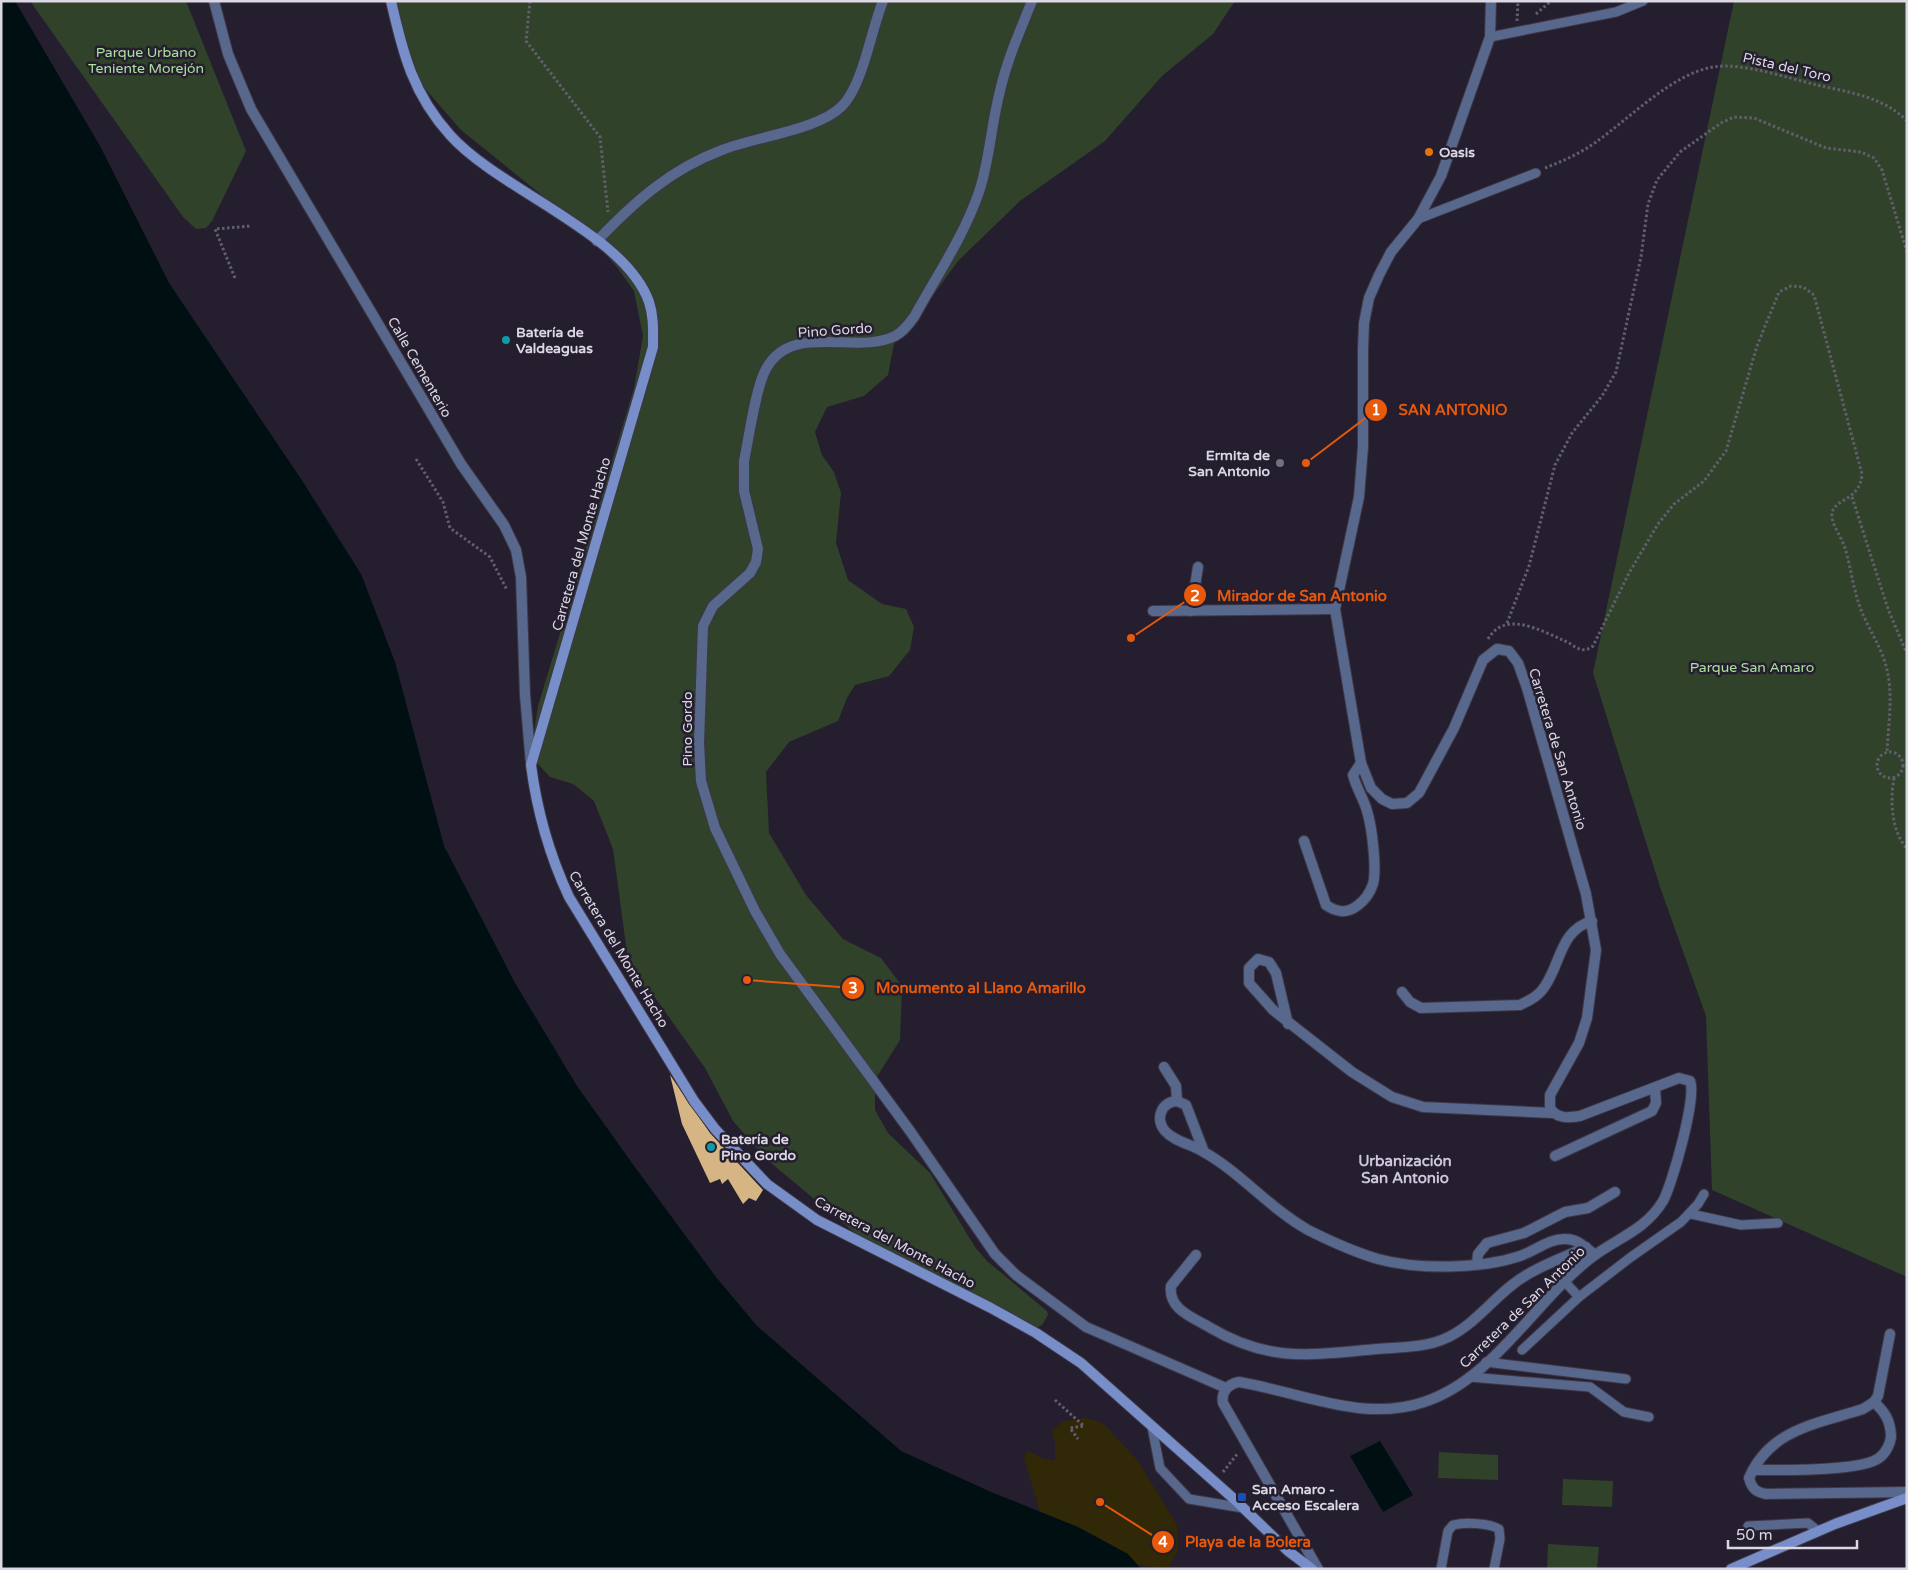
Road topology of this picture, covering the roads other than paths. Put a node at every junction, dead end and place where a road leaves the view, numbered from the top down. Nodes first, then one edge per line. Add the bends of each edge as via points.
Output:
1 (214, 1) edge
2 (391, 1) edge
3 (884, 1) edge
4 (1032, 1) edge
5 (1491, 1) edge
6 (1643, 1) edge
7 (1490, 37) junction
8 (1536, 173) road end
9 (1418, 219) junction
10 (597, 241) junction
11 (1198, 567) dead end
12 (1335, 609) junction
13 (1192, 610) junction
14 (1153, 611) dead end
15 (1361, 763) junction
16 (531, 765) junction
17 (1304, 841) dead end
18 (1592, 922) junction
19 (1402, 992) dead end
20 (1288, 1024) junction
21 (1164, 1067) dead end
22 (1655, 1088) junction
23 (1177, 1101) junction
24 (1553, 1113) junction
25 (1204, 1152) junction
26 (1555, 1156) dead end
27 (1615, 1192) dead end
28 (1704, 1194) dead end
29 (1690, 1214) junction
30 (1778, 1223) dead end
31 (1586, 1247) junction
32 (1196, 1255) dead end
33 (1595, 1255) junction
34 (1477, 1263) junction
35 (1565, 1282) junction
36 (1579, 1297) junction
37 (1890, 1334) dead end
38 (1522, 1350) dead end
39 (1486, 1362) junction
40 (1470, 1377) junction
41 (1626, 1379) dead end
42 (1226, 1388) junction
43 (1874, 1402) junction
44 (1648, 1417) dead end
45 (1152, 1427) junction
46 (1753, 1470) junction
47 (1907, 1492) edge
48 (1907, 1498) edge
49 (1243, 1508) junction
50 (1748, 1526) dead end
51 (1818, 1531) junction
52 (1312, 1569) edge
53 (1318, 1569) edge
54 (1441, 1569) edge
55 (1494, 1569) edge
56 (1731, 1569) edge

1 - 16 street, Calle Cementerio via 228,54 251,109 461,464 504,525 516,550 521,576
2 - 10 main road, Carretera del Monte Hacho via 410,74 426,104 452,137 470,154
3 - 10 street via 854,89 842,107 824,119 722,150 676,171 633,204
4 - 42 street, Pino Gordo via 999,92 988,161 978,193 914,317 900,332 882,340 804,343 787,348 764,372 743,476 758,549 756,562 750,573 713,606 703,626 701,781 715,828 755,911 780,954 910,1131 995,1254 1016,1275 1086,1327
5 - 7 street, Carretera de San Antonio
6 - 7 lane via 1616,12
7 - 9 street, Carretera de San Antonio via 1441,176
8 - 9 lane
9 - 12 street, Carretera de San Antonio via 1391,252 1369,298 1363,340 1363,447 1359,497
10 - 16 main road, Carretera del Monte Hacho via 625,264 639,281 649,302 654,324 652,347
11 - 13 street
12 - 13 street
12 - 15 street, Carretera de San Antonio
13 - 14 street
15 - 17 street via 1354,775 1370,820 1374,876 1370,892 1359,904 1342,912 1326,905
15 - 18 street, Carretera de San Antonio via 1371,788 1382,799 1400,804 1414,798 1454,728 1483,660 1497,649 1509,651 1518,663 1527,688
16 - 45 main road, Carretera del Monte Hacho via 543,833 569,897 694,1100 739,1156 767,1184 817,1220 1036,1333 1080,1363
18 - 19 street via 1570,933 1545,986 1535,998 1520,1005 1421,1008
18 - 24 street, Carretera de San Antonio via 1596,950 1587,1018 1579,1043 1550,1095
20 - 20 street via 1249,983 1249,968 1258,959 1269,962 1276,973
20 - 24 street via 1352,1072 1406,1103 1443,1109
21 - 23 street via 1176,1086
22 - 24 street, Carretera de San Antonio via 1580,1116 1562,1118
22 - 26 street via 1656,1102 1652,1111
22 - 33 street, Carretera de San Antonio via 1679,1078 1690,1081 1692,1087 1671,1184 1663,1201 1638,1229
23 - 25 street via 1186,1105
23 - 25 street via 1166,1104 1162,1109 1161,1125 1172,1136
25 - 34 street via 1278,1211 1308,1230 1359,1253 1420,1266
27 - 34 street via 1588,1208 1565,1212 1531,1231 1487,1243 1478,1254
28 - 29 lane
29 - 30 lane via 1741,1225
29 - 36 lane
31 - 32 street via 1513,1284 1458,1332 1444,1339 1428,1344 1299,1355 1243,1345 1174,1305 1171,1286
31 - 33 street
31 - 34 street via 1574,1240 1560,1239 1522,1256
33 - 35 street, Carretera de San Antonio
35 - 36 lane
35 - 39 street, Carretera de San Antonio
36 - 38 lane
37 - 43 street via 1878,1396
39 - 40 street, Carretera de San Antonio
39 - 41 lane
40 - 42 street, Carretera de San Antonio via 1425,1402 1381,1410 1358,1409 1239,1382
40 - 44 lane via 1590,1387 1624,1412
42 - 53 street via 1223,1403
43 - 46 street via 1863,1409 1780,1438 1760,1457
43 - 46 street via 1885,1411 1890,1424 1891,1438 1879,1458 1822,1469
45 - 49 main road, Carretera del Monte Hacho
45 - 49 lane via 1160,1468 1189,1499
46 - 47 street via 1749,1478 1751,1487 1758,1493
48 - 51 main road
49 - 52 main road, Carretera del Monte Hacho
50 - 51 lane via 1808,1523
51 - 56 main road
54 - 55 lane via 1448,1531 1453,1525 1461,1524 1492,1526 1499,1530

